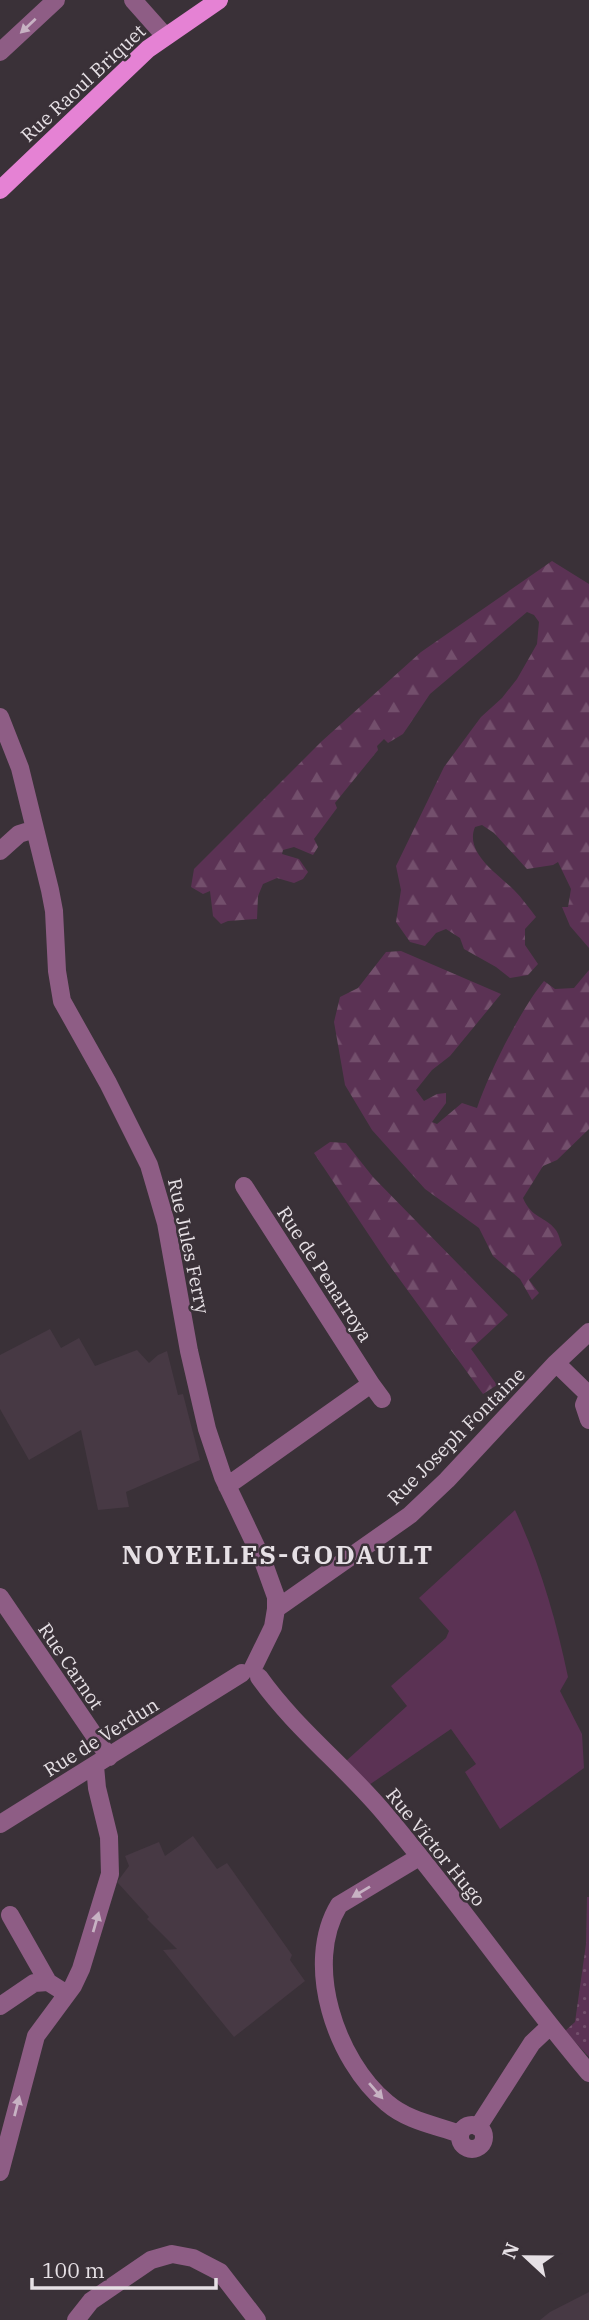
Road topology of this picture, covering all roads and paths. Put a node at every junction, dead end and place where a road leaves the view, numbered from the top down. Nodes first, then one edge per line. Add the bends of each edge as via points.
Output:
1 (56, 0) edge
2 (133, 0) edge
3 (219, 0) edge
4 (164, 36) junction
5 (0, 52) edge
6 (6, 184) edge
7 (0, 717) edge
8 (35, 829) junction
9 (0, 851) edge
10 (244, 1186) dead end
11 (589, 1332) edge
12 (555, 1363) junction
13 (589, 1393) edge
14 (589, 1420) edge
15 (227, 1486) junction
16 (0, 1597) edge
17 (276, 1609) junction
18 (250, 1677) junction
19 (102, 1762) junction
20 (0, 1824) edge
21 (419, 1857) junction
22 (10, 1914) dead end
23 (48, 1982) junction
24 (67, 1994) junction
25 (0, 2006) edge
26 (549, 2027) junction
27 (589, 2073) edge
28 (0, 2172) edge
29 (76, 2320) edge
30 (257, 2320) edge

1 -> 5 street
2 - 4 street
3 - 4 main road, Rue Raoul Briquet
4 - 6 main road, Rue Raoul Briquet
7 - 8 street, Rue Jules Ferry via 16,756
8 - 9 street via 19,834
8 - 15 street, Rue Jules Ferry via 54,911 62,1001 149,1165 166,1223 207,1429
10 - 15 street, Rue de Penarroya via 376,1392
11 - 12 street, Rue Joseph Fontaine
12 - 13 street
12 - 17 street, Rue Joseph Fontaine via 410,1515
13 - 14 street via 584,1405
15 - 17 street, Rue Jules Ferry via 271,1581
16 - 19 street, Rue Carnot
17 - 18 street via 273,1627
18 - 19 street, Rue de Verdun via 223,1686
18 - 21 street, Rue Victor Hugo via 383,1811
19 - 20 street, Rue de Verdun
24 -> 19 street via 81,1969 110,1874 109,1837 97,1788
21 - 26 street, Rue Victor Hugo
21 -> 26 street via 339,1905 331,1918 324,1968 326,1991 341,2039 358,2069 381,2097 403,2114 460,2134 464,2147 476,2149 484,2138 478,2126 532,2043
22 - 23 street
23 - 24 street
23 - 25 street via 34,1983
28 -> 24 street via 36,2036
26 - 27 street, Rue Victor Hugo
29 - 30 street via 91,2301 151,2260 172,2254 193,2258 220,2272

